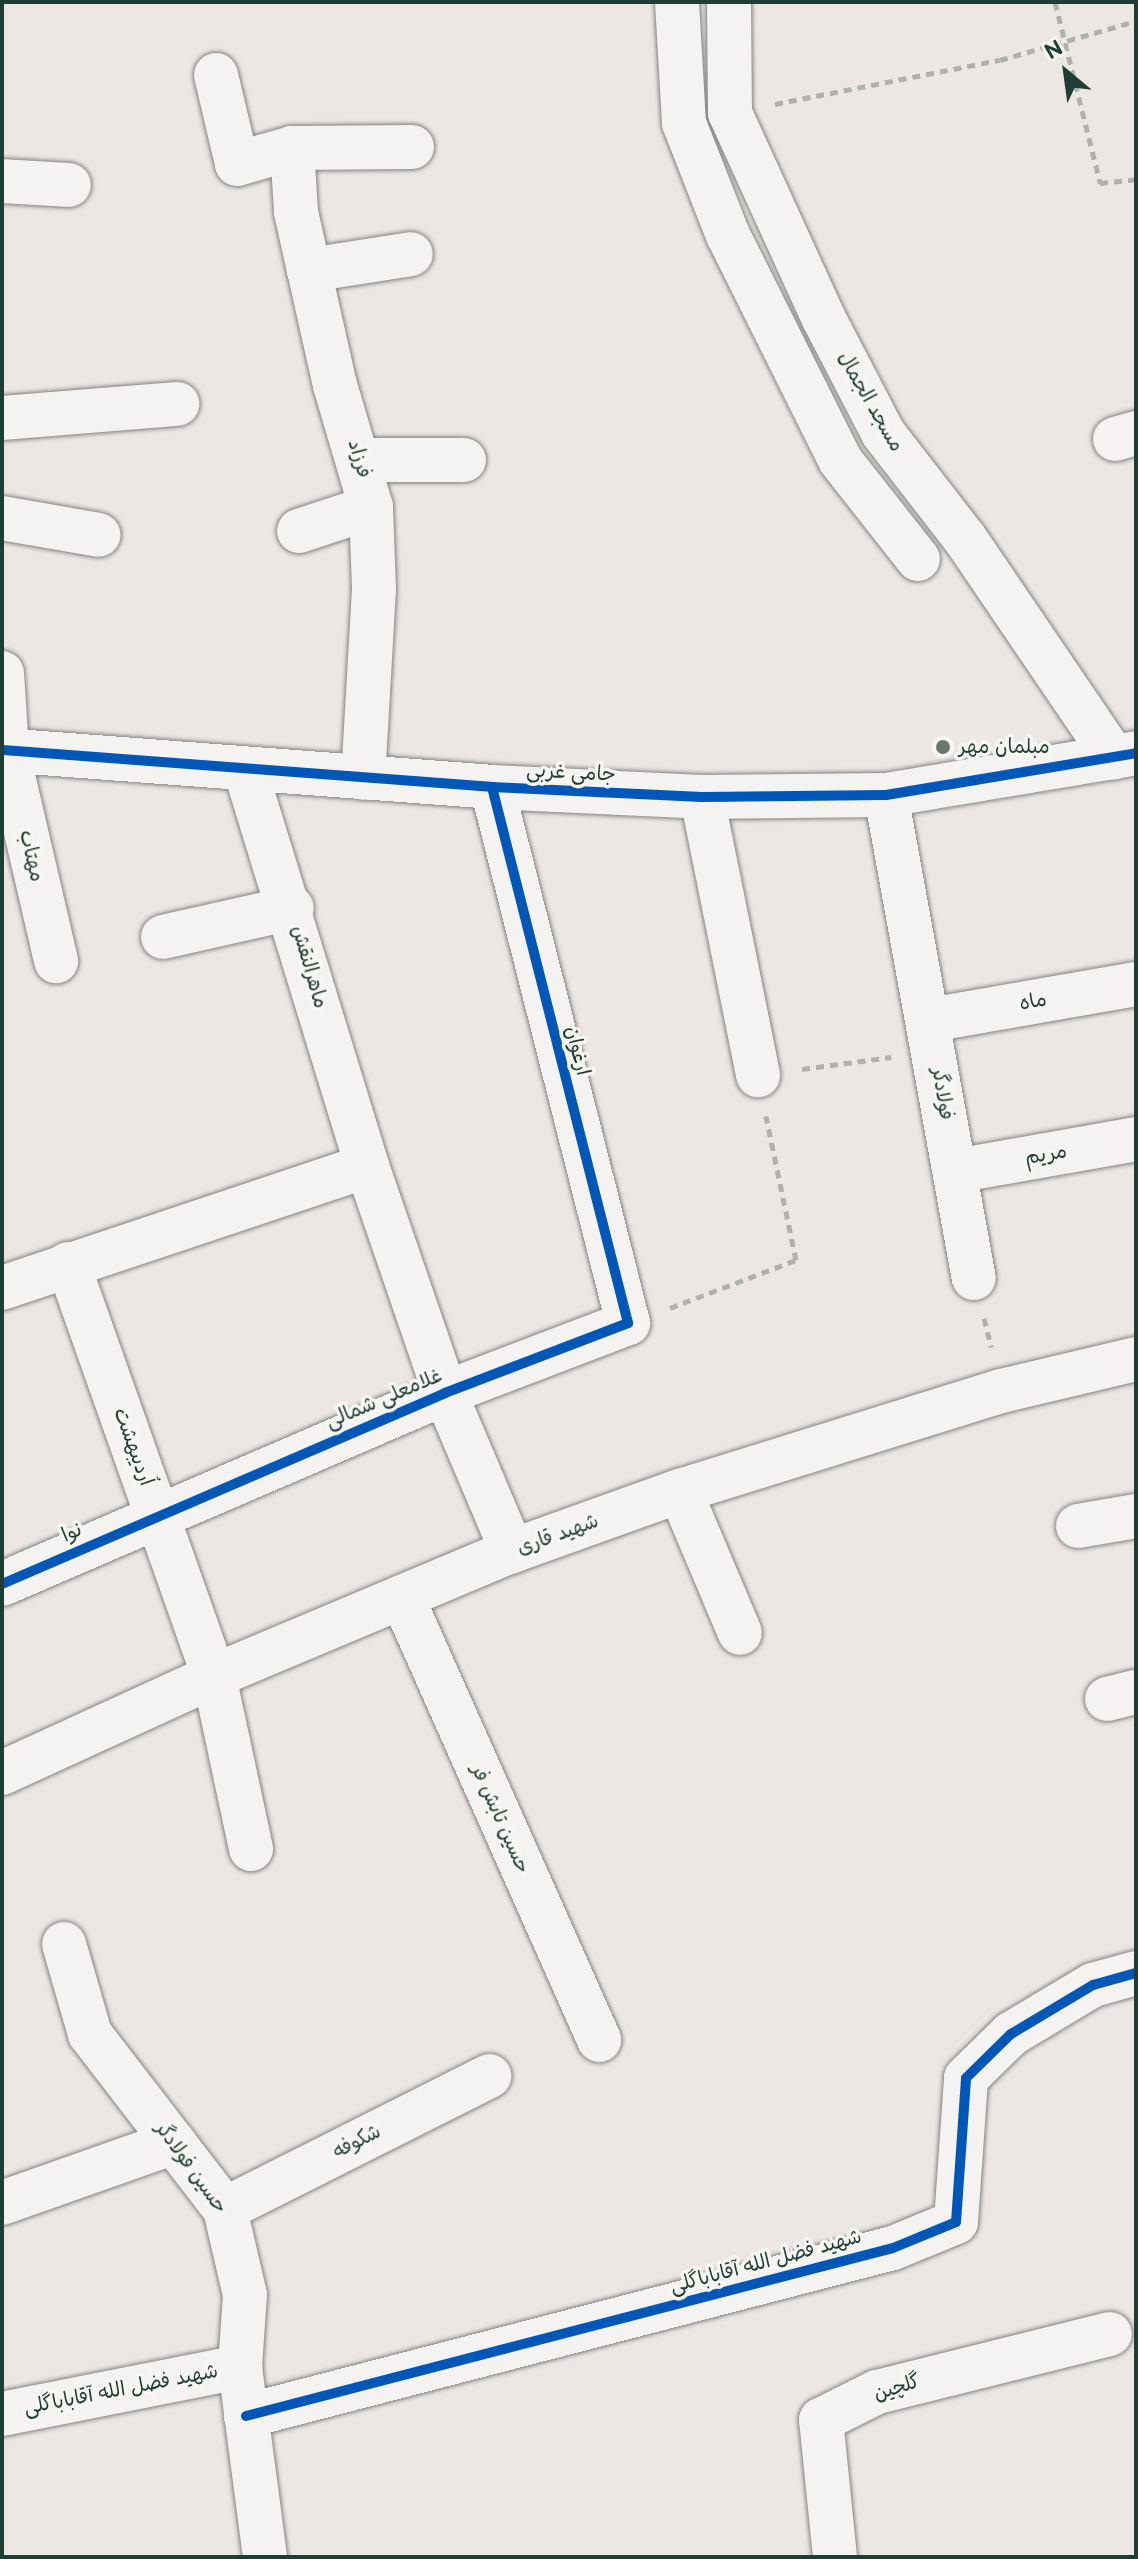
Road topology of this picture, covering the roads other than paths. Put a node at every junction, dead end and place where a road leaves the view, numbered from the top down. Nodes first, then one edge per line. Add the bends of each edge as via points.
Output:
1 (677, 2) edge
2 (729, 2) edge
3 (216, 75) dead end
4 (412, 147) dead end
5 (292, 148) junction
6 (2, 181) edge
7 (69, 185) dead end
8 (411, 254) dead end
9 (309, 270) junction
10 (177, 404) dead end
11 (2, 418) edge
12 (361, 460) junction
13 (464, 460) dead end
14 (371, 507) junction
15 (2, 518) edge
16 (299, 531) dead end
17 (99, 535) dead end
18 (918, 559) dead end
19 (2, 673) edge
20 (4, 750) edge
21 (1125, 755) edge
22 (245, 769) junction
23 (363, 778) junction
24 (492, 787) junction
25 (886, 795) junction
26 (702, 797) junction
27 (292, 908) junction
28 (163, 937) dead end
29 (56, 961) dead end
30 (1136, 984) edge
31 (933, 1035) junction
32 (758, 1075) road end
33 (1136, 1139) edge
34 (367, 1166) junction
35 (955, 1171) junction
36 (68, 1264) junction
37 (974, 1278) road end
38 (2, 1288) edge
39 (628, 1323) joint
40 (1136, 1359) edge
41 (445, 1393) junction
42 (680, 1491) junction
43 (157, 1515) junction
44 (1136, 1516) edge
45 (1078, 1526) dead end
46 (512, 1551) junction
47 (2, 1584) edge
48 (402, 1597) junction
49 (740, 1633) dead end
50 (214, 1676) junction
51 (2, 1773) edge
52 (251, 1849) dead end
53 (64, 1944) dead end
54 (1136, 1973) edge
55 (599, 2040) dead end
56 (489, 2076) dead end
57 (174, 2142) junction
58 (2, 2203) edge
59 (225, 2209) junction
60 (1110, 2334) dead end
61 (240, 2367) junction
62 (2, 2414) edge
63 (246, 2416) junction
64 (265, 2557) edge
65 (835, 2557) edge

1 - 18 street via 684,123 728,235 840,460
2 - 21 street, مسجد الجمال via 730,113 824,319 883,433
3 - 5 street via 237,164
4 - 5 street
5 - 9 street, فرزاد via 296,212
6 - 7 street
8 - 9 street
9 - 12 street, فرزاد via 335,385
10 - 11 street
12 - 13 street
12 - 14 street, فرزاد
14 - 16 street
14 - 23 street, فرزاد via 374,589
15 - 17 street
19 - 20 street, مهتاب
20 - 22 street, جامی غربی
20 - 29 street, مهتاب
21 - 25 street, جامی غربی
22 - 23 street, جامی غربی
22 - 27 street, ماهرالنقش
23 - 24 street, جامی غربی
24 - 26 street, جامی غربی
24 - 39 street, ارغوان
25 - 26 street, جامی غربی
25 - 31 street, فولادگر
26 - 32 street
27 - 28 street
27 - 34 street, ماهرالنقش
30 - 31 street, ماه
31 - 35 street, فولادگر
33 - 35 street, مریم
34 - 36 street
34 - 41 street, ماهرالنقش
35 - 37 street, فولادگر
36 - 38 street
36 - 43 street, اُردیبهشت
39 - 41 street, غلامعلی شمالی
40 - 42 street, شهید قاری via 1001,1391
41 - 43 street, غلامعلی شمالی
41 - 46 street, ماهرالنقش
42 - 46 street, شهید قاری
42 - 49 street
43 - 47 street, نوا
43 - 50 street, اُردیبهشت
44 - 45 street
46 - 48 street, شهید قاری
48 - 50 street, شهید قاری
48 - 55 street, حسین تابش فر
50 - 51 street, شهید قاری
50 - 52 street, اُردیبهشت
53 - 57 street, حسین فولادگر via 90,2034
54 - 63 street, شهید فضل الله آقاباباگلی via 1093,1985 1011,2034 966,2078 956,2222 893,2248
56 - 59 street, شکوفه
57 - 58 street
57 - 59 street, حسین فولادگر
59 - 61 street, حسین فولادگر via 245,2295
60 - 65 street, گلچین via 877,2392 821,2420
61 - 62 street, شهید فضل الله آقاباباگلی
61 - 63 street, حسین فولادگر
63 - 64 street, حسین فولادگر

